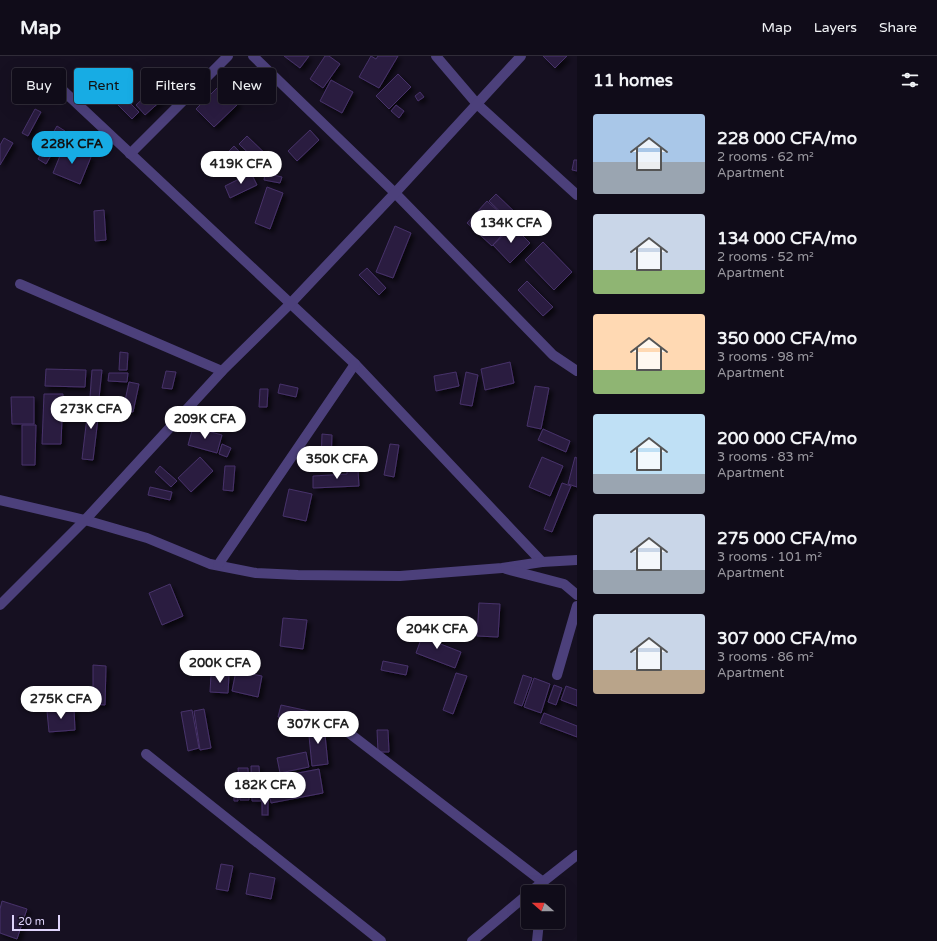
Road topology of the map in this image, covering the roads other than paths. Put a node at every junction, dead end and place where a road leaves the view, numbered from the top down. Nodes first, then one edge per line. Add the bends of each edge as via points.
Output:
1 (228, 56) edge
2 (253, 56) edge
3 (436, 56) edge
4 (521, 56) edge
5 (66, 93) edge
6 (477, 104) junction
7 (130, 154) junction
8 (395, 193) junction
9 (577, 195) edge
10 (20, 284) dead end
11 (291, 303) junction
12 (355, 364) junction
13 (222, 371) junction
14 (577, 371) edge
15 (0, 500) edge
16 (85, 520) junction
17 (577, 560) edge
18 (542, 562) junction
19 (218, 565) junction
20 (502, 568) junction
21 (577, 595) edge
22 (0, 605) edge
23 (577, 606) edge
24 (557, 675) dead end
25 (336, 723) dead end
26 (146, 754) dead end
27 (577, 855) edge
28 (543, 882) junction
29 (539, 885) edge
30 (543, 885) edge
31 (521, 900) edge
32 (538, 929) edge
33 (381, 941) edge
34 (472, 941) edge
35 (537, 941) edge

1 - 7 street
2 - 8 street
3 - 6 street
4 - 6 street
5 - 7 street
6 - 8 street
6 - 9 street
7 - 11 street
8 - 11 street
8 - 14 street via 553,355
10 - 13 street
11 - 12 street
11 - 13 street
12 - 18 street
12 - 19 street
13 - 16 street
15 - 16 street
16 - 19 street via 146,538
16 - 22 street
17 - 18 street
18 - 20 street
19 - 20 street via 256,573 298,575 400,576
20 - 21 street via 564,584
23 - 24 street
25 - 28 street
26 - 33 street
27 - 28 street
28 - 29 street
28 - 30 street
31 - 34 street
32 - 35 street

